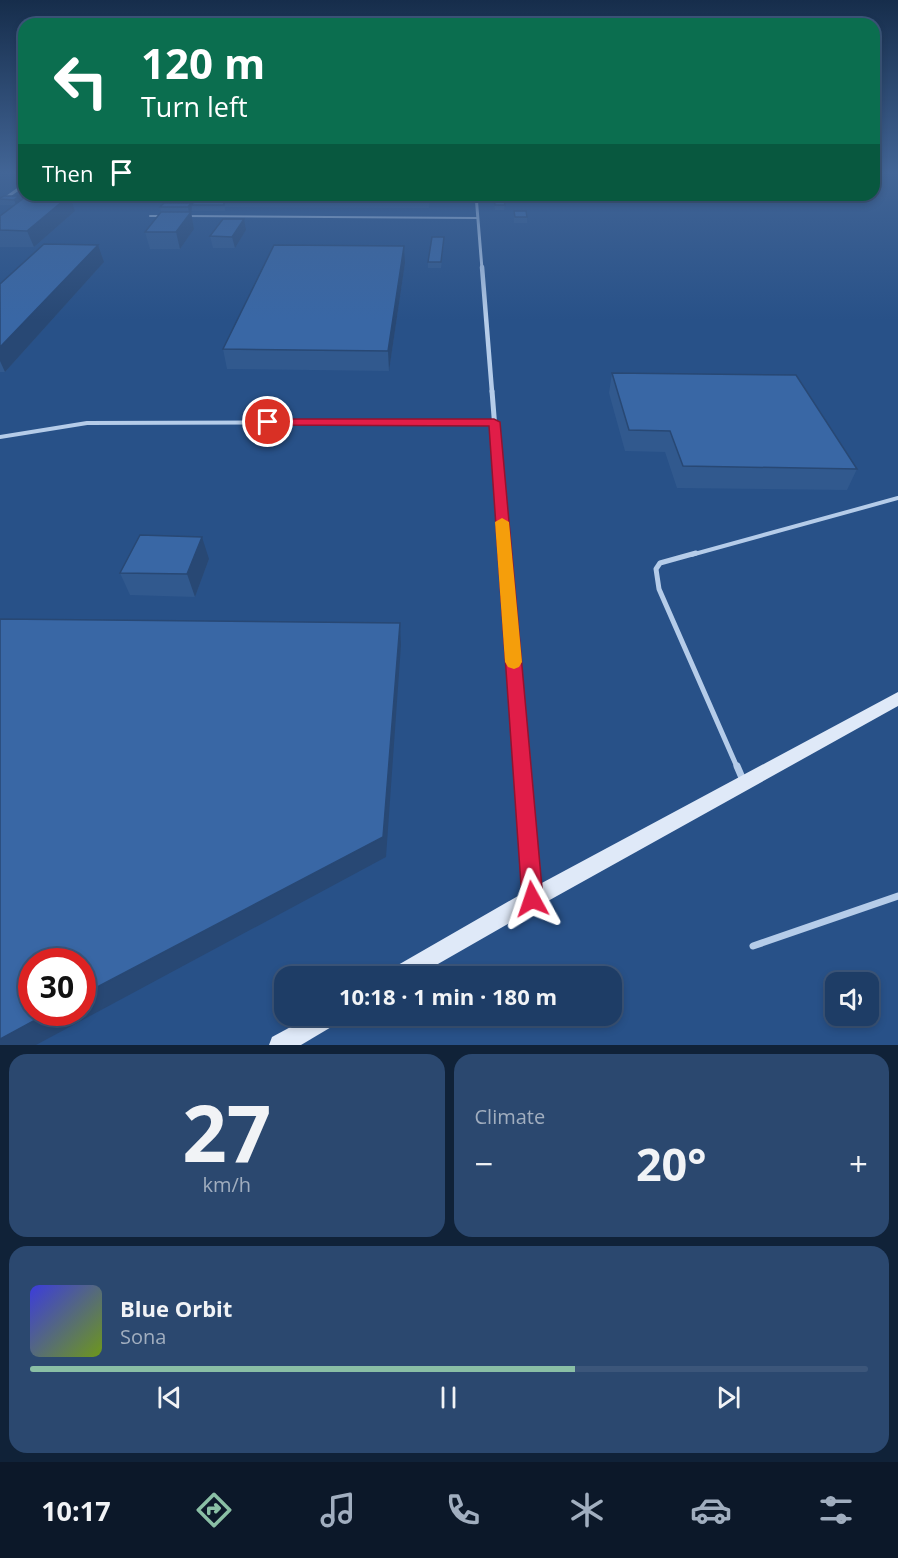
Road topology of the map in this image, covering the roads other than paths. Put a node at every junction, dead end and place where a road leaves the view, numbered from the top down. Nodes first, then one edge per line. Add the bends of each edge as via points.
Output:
1 (478, 222) edge
2 (494, 422) junction
3 (0, 437) edge
4 (898, 498) edge
5 (898, 698) edge
6 (744, 783) junction
7 (898, 896) edge
8 (532, 899) junction
9 (753, 946) dead end
10 (415, 966) edge
11 (313, 1026) edge
12 (280, 1045) edge

1 - 2 street
2 - 3 lane via 87,423
2 - 8 street
4 - 6 lane via 660,563 656,569 659,589
5 - 6 street
6 - 8 street
7 - 9 lane
8 - 10 street
11 - 12 street

